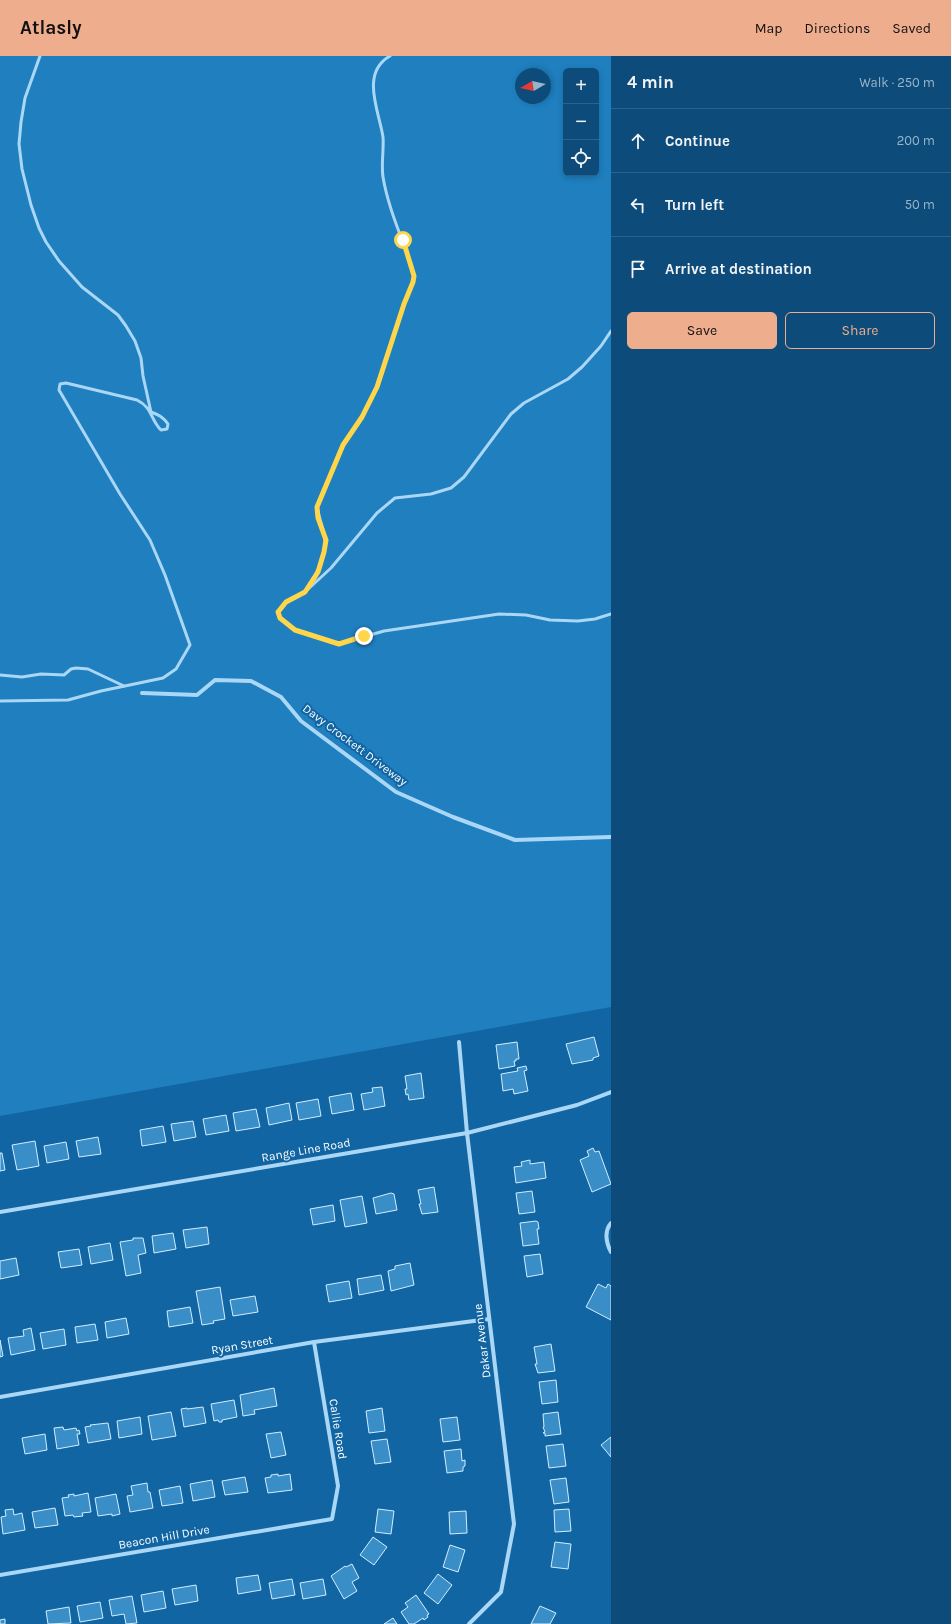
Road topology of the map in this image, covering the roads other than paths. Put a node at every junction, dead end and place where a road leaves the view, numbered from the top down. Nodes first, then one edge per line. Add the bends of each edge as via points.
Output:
1 (40, 56) edge
2 (390, 56) edge
3 (611, 331) edge
4 (305, 592) junction
5 (611, 614) edge
6 (0, 675) edge
7 (124, 686) junction
8 (142, 693) dead end
9 (0, 701) edge
10 (611, 837) edge
11 (459, 1042) dead end
12 (611, 1092) edge
13 (467, 1133) junction
14 (0, 1212) edge
15 (611, 1223) edge
16 (611, 1252) edge
17 (489, 1319) junction
18 (314, 1342) junction
19 (0, 1397) edge
20 (332, 1519) joint
21 (0, 1575) edge
22 (469, 1624) edge

1 - 7 lane via 25,98 19,144 22,169 39,228 64,266 82,286 118,315 126,326 141,358 151,412 158,414 168,424 166,429 161,430 146,405 137,400 77,385 60,384 59,390 150,540 190,645 176,669 163,678
2 - 4 lane via 379,64 374,72 373,86 384,150 383,176 387,197 414,276 377,387 362,417 343,445 317,507 326,540 318,572
3 - 4 lane via 601,346 568,379 524,403 510,414 464,478 451,488 431,494 395,498 377,513 331,568
4 - 5 lane via 286,602 278,612 280,618 295,630 339,644 384,631 499,614 578,621
6 - 7 lane via 64,675 71,669 88,669
7 - 9 lane via 68,700
8 - 10 street, Davy Crockett Driveway via 197,695 215,680 251,681 281,697 302,721 396,792 453,817 515,840
11 - 13 street, Dakar Avenue
12 - 13 street, Range Line Road via 577,1105
13 - 14 street, Range Line Road
13 - 17 street, Dakar Avenue
15 - 16 street via 606,1231
17 - 18 street, Ryan Street
17 - 22 street, Dakar Avenue via 514,1524 501,1592
18 - 19 street, Ryan Street
18 - 20 street, Callie Road via 338,1486
20 - 21 street, Beacon Hill Drive

